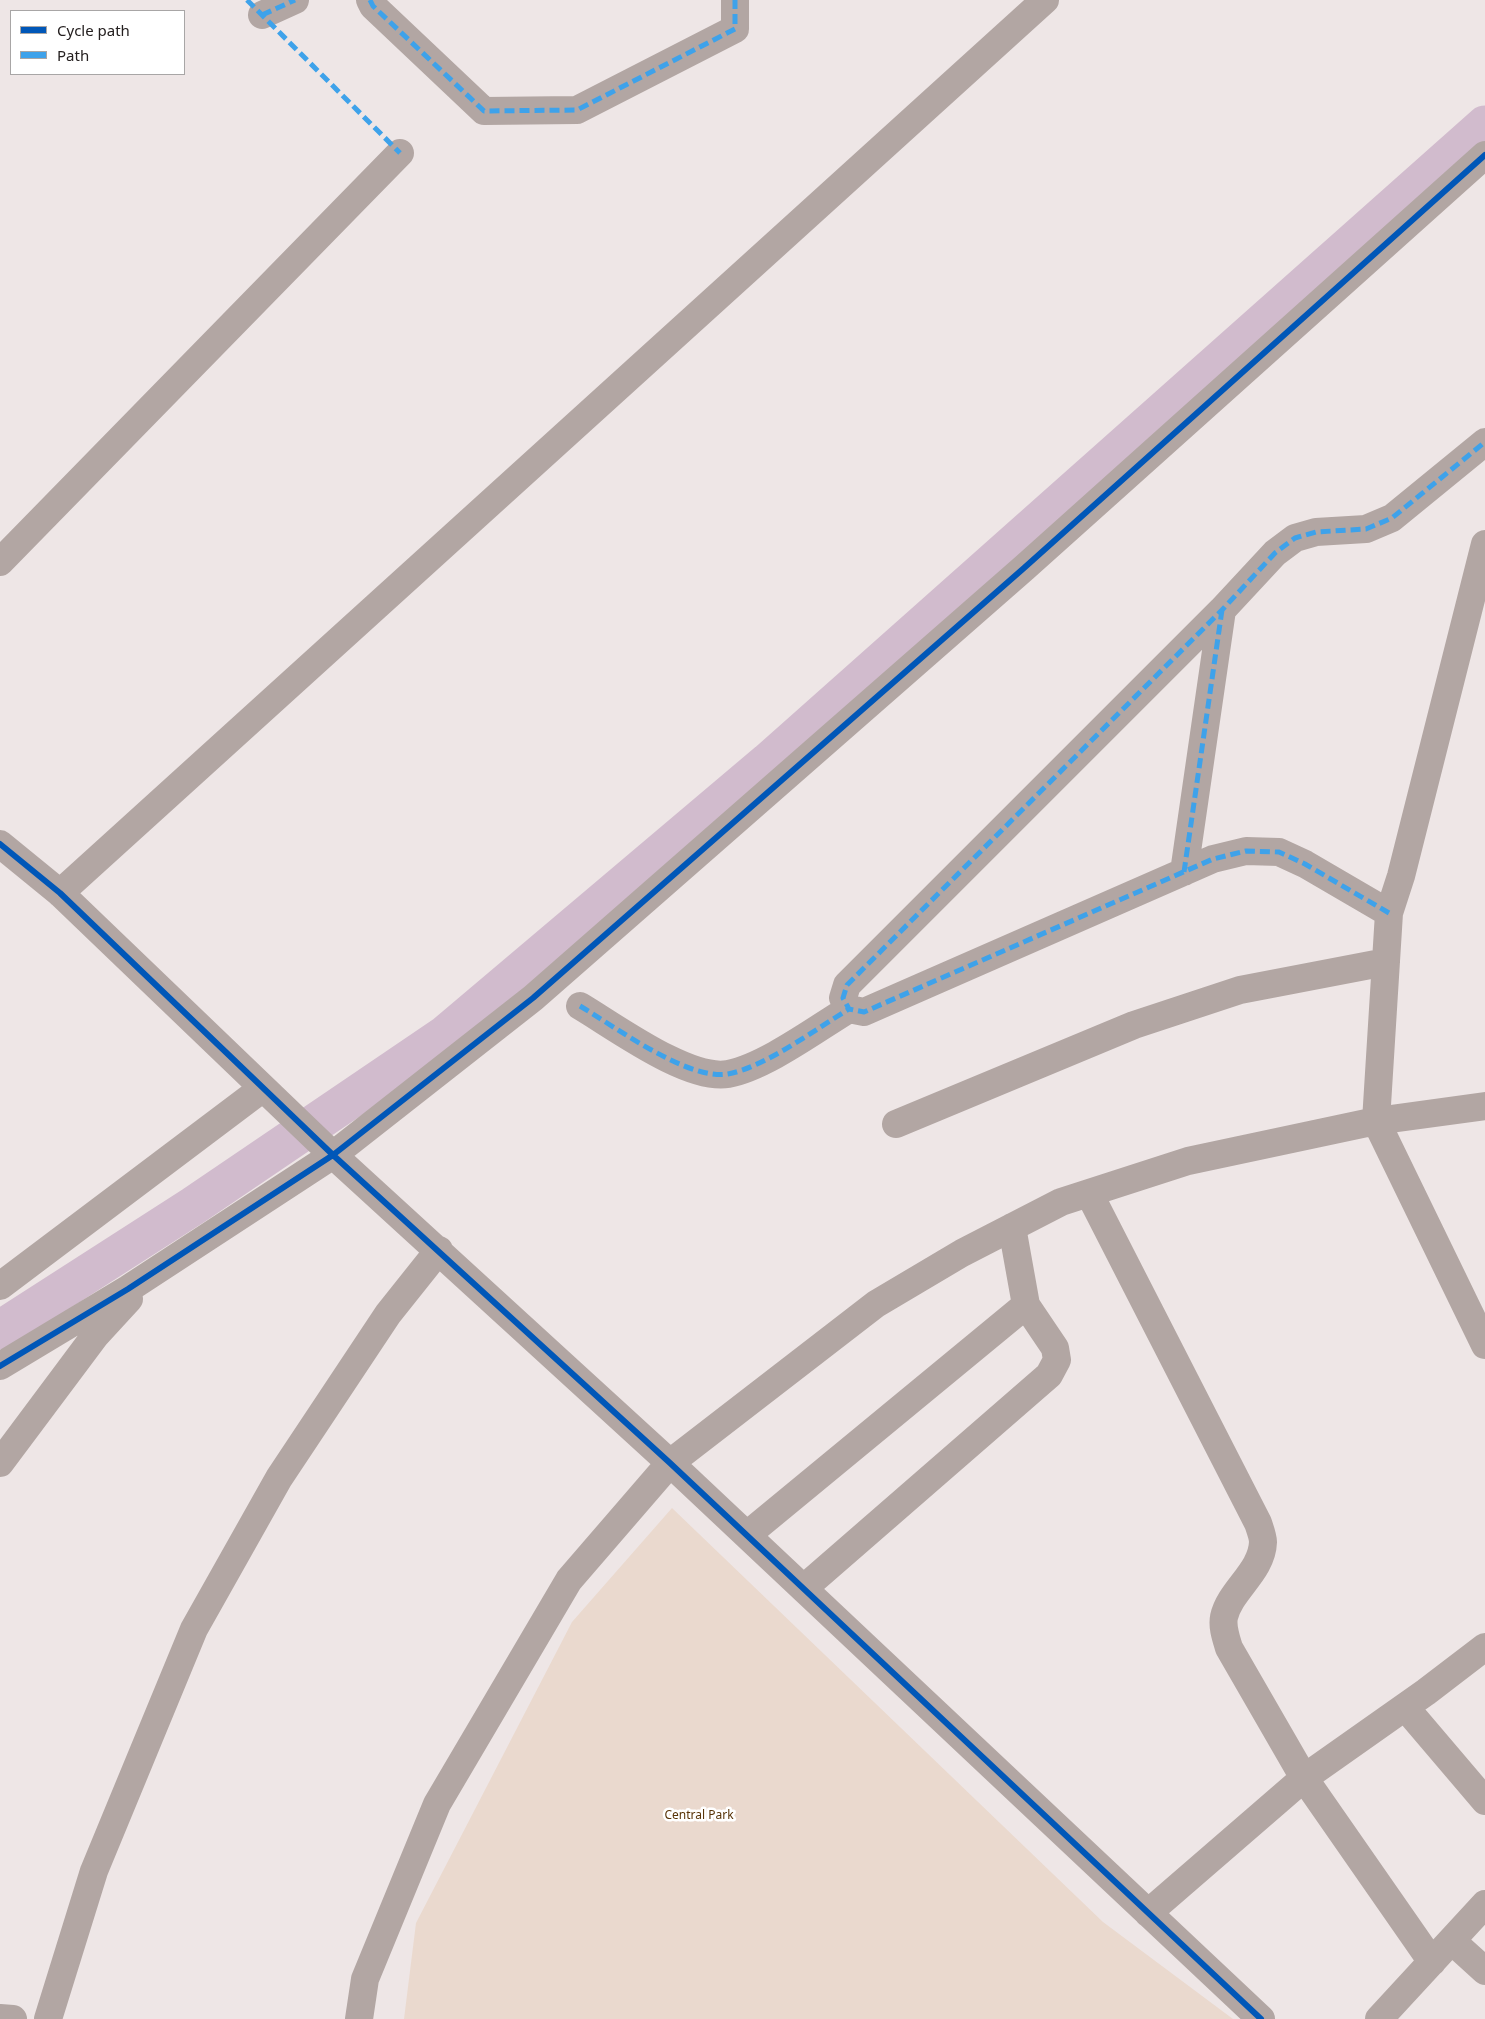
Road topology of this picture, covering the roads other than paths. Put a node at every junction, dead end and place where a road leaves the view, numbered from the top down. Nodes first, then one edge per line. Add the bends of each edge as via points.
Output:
1 (295, 0) edge
2 (370, 0) edge
3 (736, 0) edge
4 (1045, 0) edge
5 (262, 15) dead end
6 (400, 153) dead end
7 (1485, 155) edge
8 (1485, 442) edge
9 (1485, 544) edge
10 (0, 562) edge
11 (1222, 610) junction
12 (0, 844) edge
13 (1184, 872) junction
14 (60, 893) junction
15 (1389, 913) junction
16 (1386, 962) junction
17 (580, 1006) dead end
18 (849, 1009) junction
19 (263, 1088) junction
20 (1485, 1106) edge
21 (1376, 1121) junction
22 (896, 1124) dead end
23 (328, 1150) junction
24 (1088, 1193) junction
25 (1012, 1227) junction
26 (439, 1250) junction
27 (153, 1273) junction
28 (1, 1284) edge
29 (1026, 1305) junction
30 (1485, 1345) edge
31 (0, 1366) edge
32 (0, 1463) edge
33 (670, 1463) junction
34 (747, 1535) junction
35 (804, 1588) junction
36 (1485, 1647) edge
37 (1405, 1707) junction
38 (1304, 1778) junction
39 (1485, 1801) edge
40 (1485, 1904) edge
41 (1148, 1913) junction
42 (1452, 1941) junction
43 (1432, 1962) junction
44 (1485, 1971) edge
45 (0, 2018) edge
46 (13, 2019) edge
47 (48, 2019) edge
48 (358, 2019) edge
49 (1261, 2019) edge
50 (1379, 2019) edge

1 - 5 street
2 - 3 street via 484,111 576,110 735,29
4 - 14 street
6 - 10 street
7 - 23 street via 552,983
8 - 11 street via 1392,518 1366,529 1316,532 1294,538 1275,553
9 - 15 street
11 - 13 street
11 - 18 street via 847,985 843,998
12 - 14 street
13 - 15 street via 1213,859 1246,851 1279,852
13 - 18 street via 864,1012
14 - 19 street
15 - 16 street
16 - 21 street
16 - 22 street via 1240,990 1134,1025
17 - 18 street via 665,1058 695,1071 727,1074 761,1062
19 - 23 street
19 - 28 street
20 - 21 street
21 - 24 street via 1188,1161
21 - 30 street
23 - 26 street
23 - 27 street
24 - 25 street via 1061,1202
24 - 38 street via 1258,1524 1262,1542 1259,1558 1231,1601 1224,1618 1224,1632 1229,1648
25 - 29 street
25 - 33 street via 962,1252 876,1304
26 - 33 street
26 - 47 street via 388,1314 279,1478 194,1630 94,1871
27 - 31 street
27 - 32 street via 95,1336
29 - 34 street
29 - 35 street via 1055,1348 1057,1360 1049,1375
33 - 34 street
33 - 48 street via 569,1580 436,1804 365,1979
34 - 35 street
35 - 41 street
36 - 37 street
37 - 38 street
37 - 39 street
38 - 41 street
38 - 43 street
40 - 42 street
41 - 49 street
42 - 43 street
42 - 44 street
43 - 50 street
45 - 46 street

